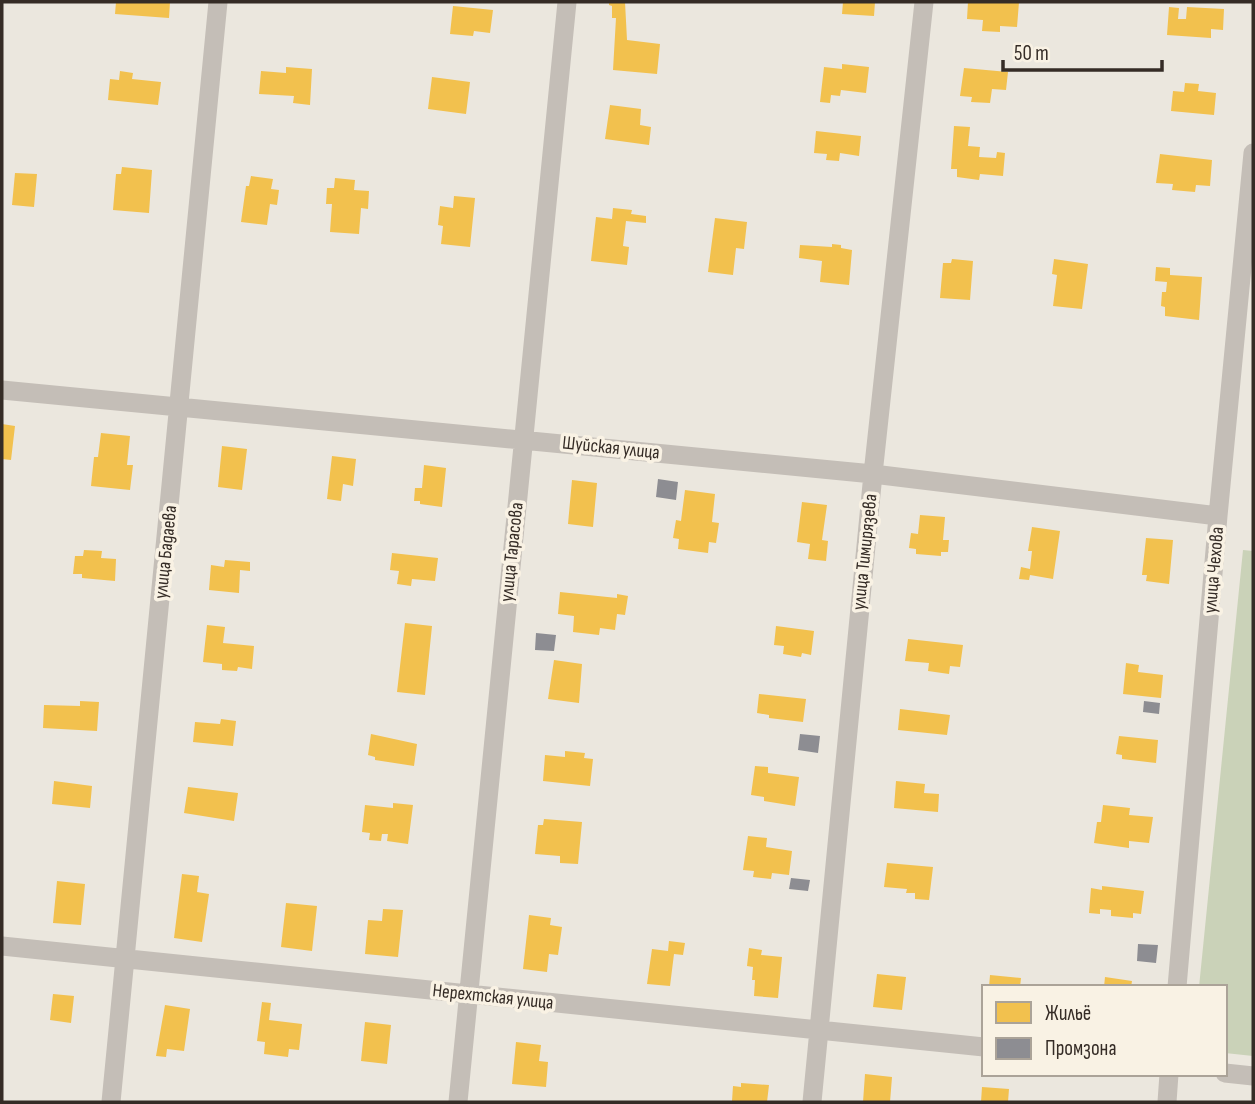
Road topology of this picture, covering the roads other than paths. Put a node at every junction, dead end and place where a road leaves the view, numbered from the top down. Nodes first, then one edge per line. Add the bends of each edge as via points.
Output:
1 (218, 2) edge
2 (567, 2) edge
3 (924, 2) edge
4 (1253, 153) edge
5 (2, 390) edge
6 (180, 407) junction
7 (523, 439) junction
8 (873, 474) junction
9 (1218, 516) junction
10 (2, 946) edge
11 (125, 958) junction
12 (1177, 985) edge
13 (468, 995) junction
14 (819, 1030) junction
15 (982, 1047) edge
16 (1227, 1073) edge
17 (1169, 1076) edge
18 (1253, 1076) edge
19 (111, 1102) edge
20 (458, 1102) edge
21 (811, 1102) edge
22 (1167, 1102) edge

1 - 6 street, улица Бадаева
2 - 7 street, улица Тарасова
3 - 8 street, улица Тимирязева
4 - 9 street, улица Чехова
5 - 6 street, Шуйская улица
6 - 7 street, Шуйская улица
6 - 11 street, улица Бадаева
7 - 8 street, Шуйская улица
7 - 13 street, улица Тарасова
8 - 9 street, Шуйская улица
8 - 14 street, улица Тимирязева
9 - 12 street, улица Чехова
10 - 11 street, Нерехтская улица
11 - 13 street, Нерехтская улица
11 - 19 street, улица Бадаева
13 - 14 street, Нерехтская улица
13 - 20 street, улица Тарасова
14 - 15 street, Нерехтская улица
14 - 21 street, улица Тимирязева
16 - 18 street
17 - 22 street

